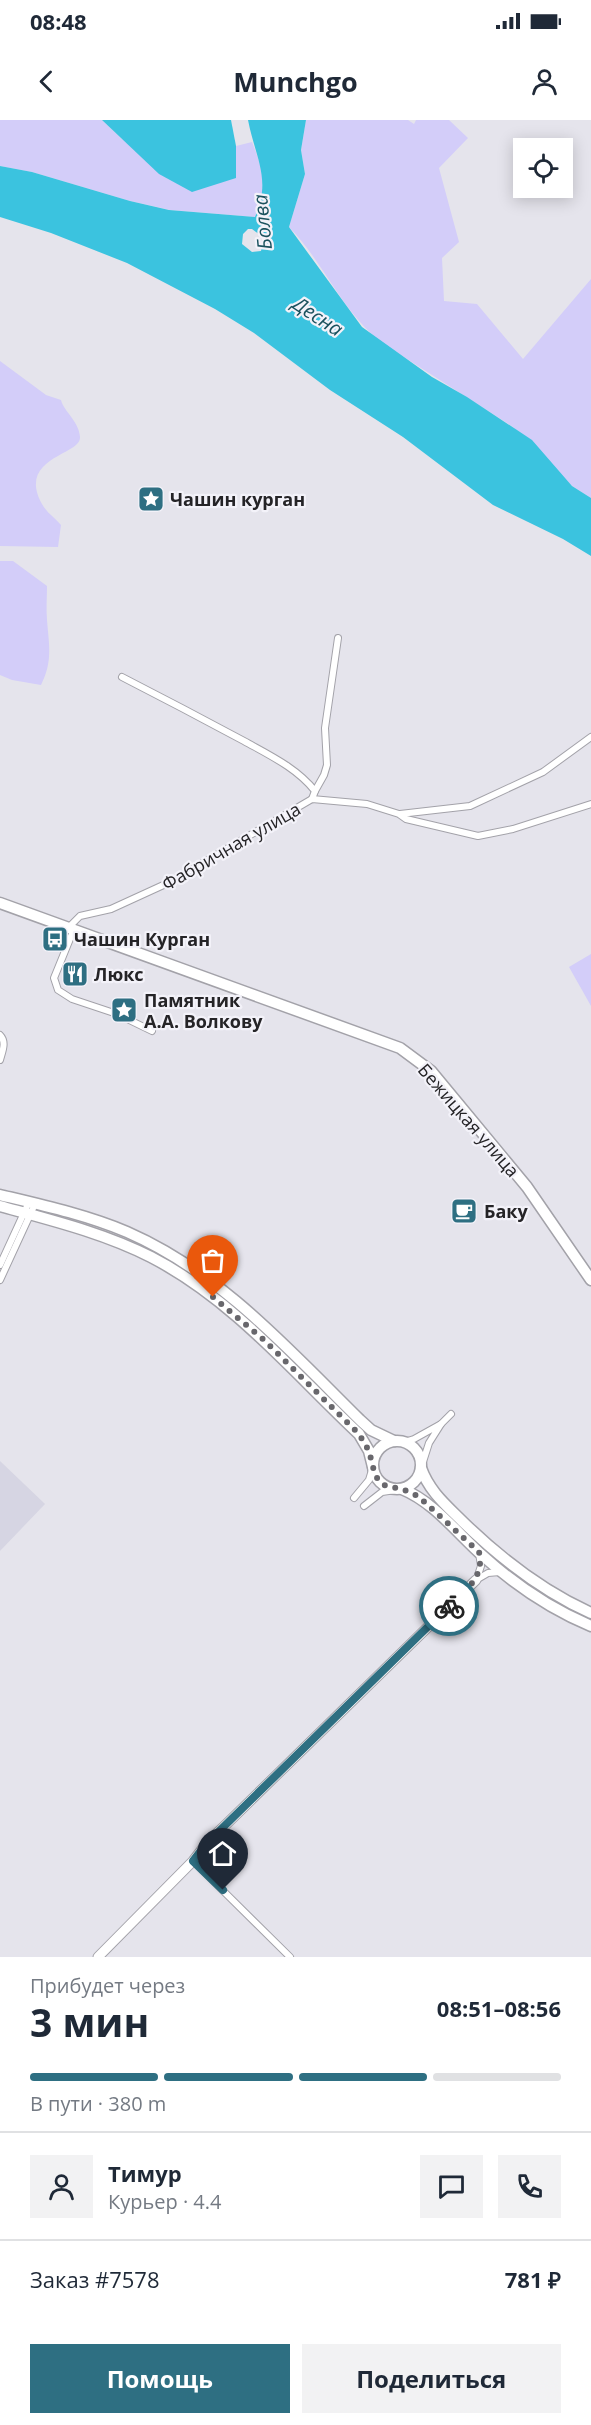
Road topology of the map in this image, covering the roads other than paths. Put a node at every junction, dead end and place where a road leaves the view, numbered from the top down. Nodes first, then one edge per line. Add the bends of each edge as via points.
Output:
1 (338, 638) dead end
2 (122, 677) dead end
3 (591, 737) edge
4 (315, 790) junction
5 (312, 800) junction
6 (591, 804) edge
7 (399, 814) junction
8 (0, 903) edge
9 (72, 928) junction
10 (152, 1031) dead end
11 (0, 1035) edge
12 (0, 1060) edge
13 (0, 1194) edge
14 (0, 1206) edge
15 (30, 1208) junction
16 (0, 1265) edge
17 (0, 1280) edge
18 (591, 1280) edge
19 (451, 1414) dead end
20 (441, 1424) junction
21 (399, 1441) junction
22 (373, 1467) junction
23 (421, 1468) junction
24 (402, 1489) junction
25 (354, 1498) dead end
26 (364, 1506) dead end
27 (479, 1552) junction
28 (504, 1573) junction
29 (476, 1580) junction
30 (591, 1613) edge
31 (591, 1626) edge
32 (193, 1861) junction
33 (99, 1957) edge
34 (290, 1957) edge

1 - 4 street, Фабричная улица via 325,728 327,765
2 - 4 street via 287,766
3 - 7 street, Фабричная улица via 543,772 470,806
4 - 5 street, Фабричная улица
5 - 7 street, Фабричная улица via 367,804
5 - 9 street, Фабричная улица via 170,882 111,909 80,916
6 - 7 street, Фабричная улица via 478,836 435,828
8 - 9 main road, Бежицкая улица
9 - 10 street via 54,978 58,990
9 - 18 main road, Бежицкая улица via 400,1048 431,1071 521,1180
11 - 12 street via 4,1048
13 - 15 main road
14 - 15 main road
15 - 16 street
15 - 17 street
15 - 21 main road via 125,1231 210,1279 265,1326 371,1430
15 - 22 main road via 122,1243 203,1289 264,1340 359,1434
19 - 20 street
20 - 21 street via 414,1439
20 - 23 street via 429,1443
21 - 22 main road via 387,1443 376,1453
21 - 23 main road via 415,1449
22 - 24 main road via 386,1486
22 - 25 street via 369,1480
23 - 24 main road via 415,1481
23 - 30 main road via 430,1489 492,1550 536,1583
24 - 26 street via 381,1492
24 - 27 main road via 423,1500
27 - 28 main road
27 - 29 street via 481,1566
28 - 29 street via 488,1573
28 - 31 main road
29 - 32 street
32 - 33 street
32 - 34 street

